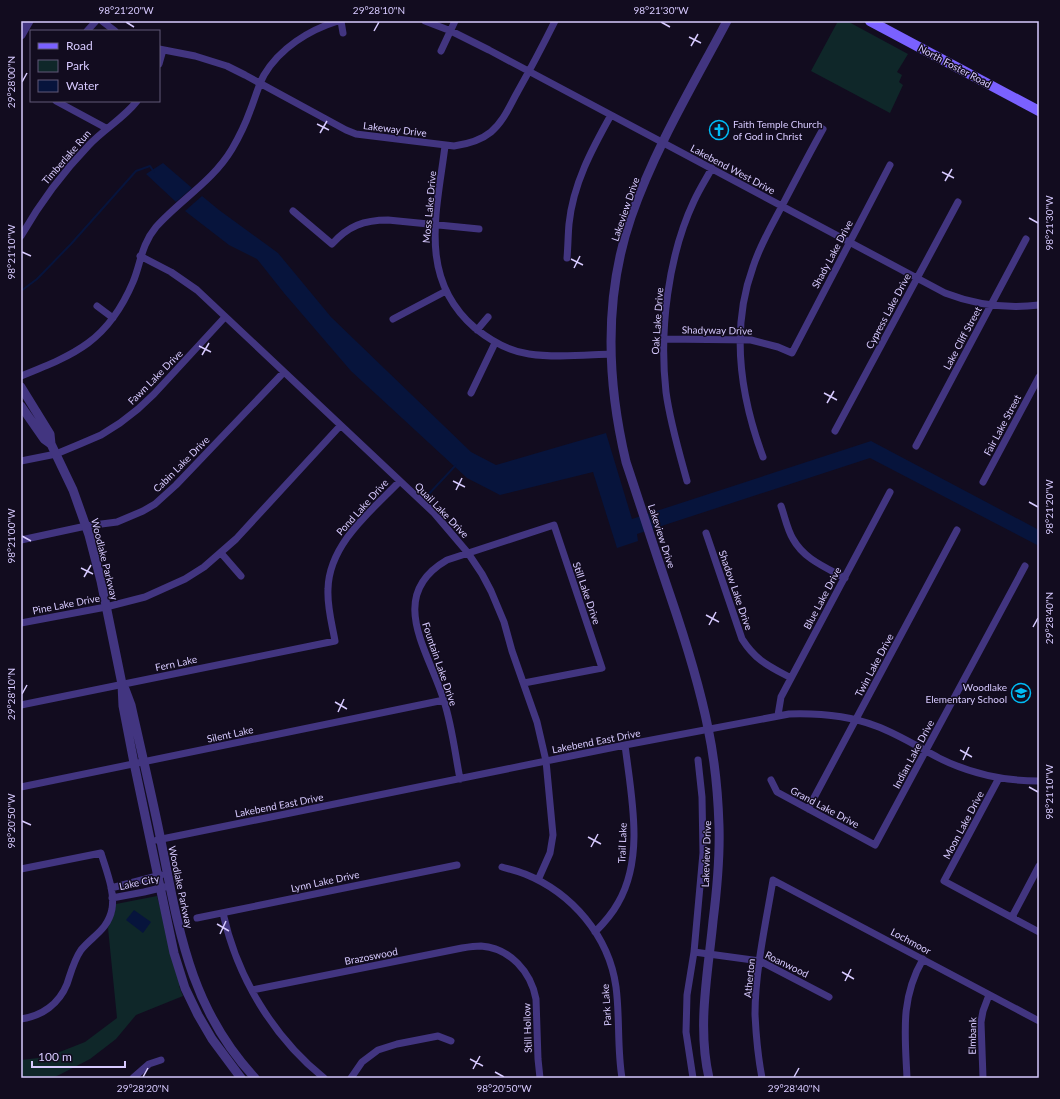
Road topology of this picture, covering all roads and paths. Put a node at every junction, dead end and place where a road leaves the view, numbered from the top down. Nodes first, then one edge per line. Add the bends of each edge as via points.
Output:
1 (29, 21) edge
2 (96, 21) edge
3 (102, 21) edge
4 (340, 21) edge
5 (425, 21) edge
6 (455, 21) edge
7 (555, 21) edge
8 (727, 21) edge
9 (870, 21) edge
10 (88, 30) edge
11 (114, 30) edge
12 (451, 31) junction
13 (344, 33) dead end
14 (21, 35) edge
15 (161, 50) edge
16 (441, 51) dead end
17 (529, 72) junction
18 (260, 84) junction
19 (58, 102) edge
20 (136, 102) edge
21 (1039, 111) edge
22 (611, 115) junction
23 (106, 128) junction
24 (823, 129) dead end
25 (663, 142) junction
26 (445, 146) junction
27 (890, 165) dead end
28 (712, 168) junction
29 (958, 202) dead end
30 (782, 206) junction
31 (293, 211) dead end
32 (435, 224) junction
33 (479, 229) dead end
34 (21, 236) edge
35 (1026, 239) dead end
36 (849, 242) junction
37 (140, 256) junction
38 (567, 258) dead end
39 (917, 278) junction
40 (446, 291) junction
41 (1039, 305) edge
42 (97, 306) dead end
43 (990, 306) junction
44 (225, 317) junction
45 (488, 317) dead end
46 (113, 318) junction
47 (393, 319) dead end
48 (477, 330) junction
49 (664, 339) junction
50 (740, 340) junction
51 (495, 343) junction
52 (792, 353) joint
53 (611, 354) junction
54 (284, 372) junction
55 (21, 376) edge
56 (1039, 377) edge
57 (21, 387) edge
58 (470, 393) dead end
59 (21, 406) edge
60 (340, 426) junction
61 (835, 430) dead end
62 (51, 444) junction
63 (916, 446) dead end
64 (56, 454) junction
65 (763, 457) dead end
66 (21, 461) edge
67 (400, 481) junction
68 (686, 481) dead end
69 (983, 482) dead end
70 (890, 492) dead end
71 (781, 506) dead end
72 (554, 525) joint
73 (86, 526) junction
74 (957, 530) dead end
75 (706, 533) dead end
76 (21, 540) edge
77 (222, 553) junction
78 (468, 553) junction
79 (1025, 566) dead end
80 (241, 576) dead end
81 (845, 578) junction
82 (106, 607) junction
83 (21, 623) edge
84 (335, 641) joint
85 (791, 678) junction
86 (122, 684) junction
87 (524, 684) junction
88 (444, 700) junction
89 (21, 705) edge
90 (778, 715) junction
91 (856, 720) junction
92 (708, 729) junction
93 (625, 745) junction
94 (926, 751) junction
95 (698, 760) dead end
96 (144, 761) junction
97 (546, 762) junction
98 (134, 763) junction
99 (999, 778) junction
100 (460, 779) junction
101 (771, 780) dead end
102 (1039, 781) edge
103 (21, 787) edge
104 (808, 809) junction
105 (160, 840) junction
106 (150, 842) junction
107 (875, 845) joint
108 (457, 865) dead end
109 (502, 866) dead end
110 (1039, 866) edge
111 (21, 869) edge
112 (167, 873) junction
113 (157, 876) junction
114 (538, 880) junction
115 (773, 880) joint
116 (137, 881) junction
117 (169, 886) junction
118 (110, 888) junction
119 (160, 888) junction
120 (139, 893) junction
121 (112, 898) junction
122 (223, 912) junction
123 (1012, 917) junction
124 (197, 918) dead end
125 (595, 932) junction
126 (1039, 932) edge
127 (493, 948) joint
128 (694, 952) junction
129 (709, 954) junction
130 (923, 959) junction
131 (760, 961) junction
132 (252, 990) junction
133 (989, 995) junction
134 (829, 997) dead end
135 (21, 1019) edge
136 (1039, 1021) edge
137 (451, 1041) dead end
138 (161, 1060) dead end
139 (133, 1078) edge
140 (241, 1078) edge
141 (255, 1078) edge
142 (324, 1078) edge
143 (351, 1078) edge
144 (540, 1078) edge
145 (622, 1078) edge
146 (693, 1078) edge
147 (709, 1078) edge
148 (762, 1078) edge
149 (907, 1078) edge
150 (983, 1078) edge

1 - 14 street
2 - 10 street
3 - 11 street
4 - 13 street
4 - 18 street via 319,27 294,43 272,64
5 - 12 street, Lakebend West Drive
6 - 12 street
7 - 17 street, Lakeway Drive
8 - 25 street, Lakeview Drive
9 - 21 main road, North Foster Road
12 - 16 street
12 - 17 street, Lakebend West Drive
15 - 18 street, Lakeway Drive via 218,63
17 - 22 street, Lakebend West Drive
17 - 26 street, Lakeway Drive via 503,118 490,132 479,140 467,144
18 - 26 street, Lakeway Drive via 356,134
18 - 37 street via 231,151 202,185 156,228
19 - 23 street
20 - 23 street, Timberlake Run
22 - 25 street, Lakebend West Drive
22 - 38 street via 578,183 572,203
23 - 34 street, Timberlake Run via 68,168 39,205
24 - 30 street
25 - 28 street, Lakebend West Drive
25 - 53 street, Lakeview Drive via 638,200 624,244 615,290
26 - 32 street, Moss Lake Drive
27 - 36 street, Shady Lake Drive
28 - 30 street, Lakebend West Drive
28 - 49 street, Oak Lake Drive via 694,201 679,245 668,290
29 - 39 street, Cypress Lake Drive
30 - 36 street, Lakebend West Drive
30 - 50 street via 752,268 742,309
31 - 32 street via 332,244 351,227 369,221
32 - 33 street
32 - 40 street, Moss Lake Drive via 435,253
35 - 43 street, Lake Cliff Street
36 - 39 street, Lakebend West Drive
36 - 52 street, Shady Lake Drive
37 - 44 street, Quail Lake Drive via 188,283
37 - 46 street via 134,280
39 - 43 street, Lakebend West Drive via 945,293
39 - 61 street, Cypress Lake Drive
40 - 47 street
40 - 48 street, Moss Lake Drive via 452,303
41 - 43 street, Lakebend West Drive
42 - 46 street
43 - 63 street, Lake Cliff Street
44 - 54 street, Quail Lake Drive
44 - 64 street, Fawn Lake Drive via 138,409 101,435
45 - 48 street
46 - 55 street via 99,334 78,350
48 - 51 street, Moss Lake Drive
49 - 50 street, Shadyway Drive
49 - 68 street, Oak Lake Drive via 670,414
50 - 52 street, Shadyway Drive via 762,342
50 - 65 street via 740,359 748,409
51 - 53 street, Moss Lake Drive via 529,354
51 - 58 street
53 - 92 street, Lakeview Drive via 613,396 626,462 689,651
54 - 60 street, Quail Lake Drive
54 - 73 street, Cabin Lake Drive via 160,499 143,511 117,522
56 - 69 street, Fair Lake Street
57 - 62 street, Woodlake Parkway via 50,434
59 - 62 street, Woodlake Parkway via 44,440
60 - 67 street, Quail Lake Drive
60 - 77 street, Pine Lake Drive
62 - 64 street, Woodlake Parkway
64 - 66 street, Fawn Lake Drive
64 - 73 street, Woodlake Parkway
67 - 78 street, Quail Lake Drive via 442,521
67 - 84 street, Pond Lake Drive via 352,531 336,555 330,571 328,588 328,604
70 - 81 street, Blue Lake Drive
71 - 81 street via 790,532 801,550 817,563
72 - 78 street, Fountain Lake Drive
72 - 87 street, Still Lake Drive via 602,668
73 - 76 street, Cabin Lake Drive
73 - 82 street, Woodlake Parkway
74 - 91 street, Twin Lake Drive
75 - 85 street, Shadow Lake Drive via 742,639 758,659
77 - 80 street
77 - 82 street, Pine Lake Drive via 198,571 165,589
78 - 87 street, Quail Lake Drive via 482,574 504,622
78 - 88 street, Fountain Lake Drive via 447,560 433,570 421,584 415,601 414,619 417,632
79 - 94 street, Indian Lake Drive
81 - 85 street, Blue Lake Drive
82 - 83 street, Pine Lake Drive
82 - 86 street, Woodlake Parkway
84 - 86 street, Fern Lake
85 - 90 street, Blue Lake Drive via 781,698
86 - 89 street, Fern Lake
86 - 96 street, Woodlake Parkway via 131,705
86 - 98 street, Woodlake Parkway via 123,706
87 - 97 street, Quail Lake Drive via 537,722
88 - 96 street, Silent Lake
88 - 100 street, Fountain Lake Drive
90 - 91 street, Lakebend East Drive via 811,713
90 - 92 street, Lakebend East Drive
91 - 94 street, Lakebend East Drive via 878,726
91 - 104 street, Twin Lake Drive
92 - 93 street, Lakebend East Drive
92 - 129 street, Lakeview Drive via 719,828 714,920
93 - 97 street, Lakebend East Drive
93 - 125 street, Trail Lake via 632,806 633,858 618,903
94 - 99 street, Lakebend East Drive via 957,767
94 - 107 street, Indian Lake Drive
95 - 128 street via 702,797 703,853
96 - 98 street, Silent Lake
96 - 105 street, Woodlake Parkway
97 - 100 street, Lakebend East Drive
97 - 114 street, Quail Lake Drive via 553,835 548,857
98 - 103 street, Silent Lake
98 - 106 street, Woodlake Parkway
99 - 102 street, Lakebend East Drive
99 - 123 street, Moon Lake Drive via 944,880
100 - 105 street, Lakebend East Drive
101 - 104 street, Grand Lake Drive via 777,792
104 - 107 street, Grand Lake Drive
105 - 106 street, Lakebend East Drive
105 - 112 street, Woodlake Parkway
106 - 113 street, Woodlake Parkway
108 - 122 street, Lynn Lake Drive
109 - 114 street, Park Lake
110 - 123 street
111 - 118 street via 101,853
112 - 113 street, Lake City
112 - 117 street, Woodlake Parkway
113 - 116 street, Lake City
113 - 119 street, Woodlake Parkway
114 - 125 street, Park Lake via 576,907
115 - 130 street, Lochmoor
115 - 131 street, Atherton
116 - 118 street, Lake City
116 - 120 street
117 - 119 street, Lake City
117 - 141 street, Woodlake Parkway via 195,984 221,1033
118 - 121 street
119 - 120 street, Lake City
119 - 140 street, Woodlake Parkway via 174,954 185,988 212,1039
120 - 121 street, Lake City
121 - 135 street via 112,911 105,926 81,951 59,998 42,1013
122 - 124 street, Lynn Lake Drive
122 - 132 street via 234,952
123 - 126 street
125 - 145 street, Park Lake via 608,957 616,986
127 - 132 street, Brazoswood via 462,948
127 - 144 street, Still Hollow via 506,954 524,970 534,990
128 - 129 street, Roanwood
128 - 146 street via 687,994 686,1032
129 - 131 street, Roanwood
129 - 147 street, Lakeview Drive via 703,1026
130 - 133 street, Lochmoor
130 - 149 street via 913,978 906,1003
131 - 134 street, Roanwood
131 - 148 street, Atherton via 755,1012
132 - 142 street via 260,1007 290,1046
133 - 136 street, Lochmoor
133 - 150 street, Elmbank via 981,1022
137 - 143 street via 438,1036 378,1050 362,1062
138 - 139 street via 149,1064

